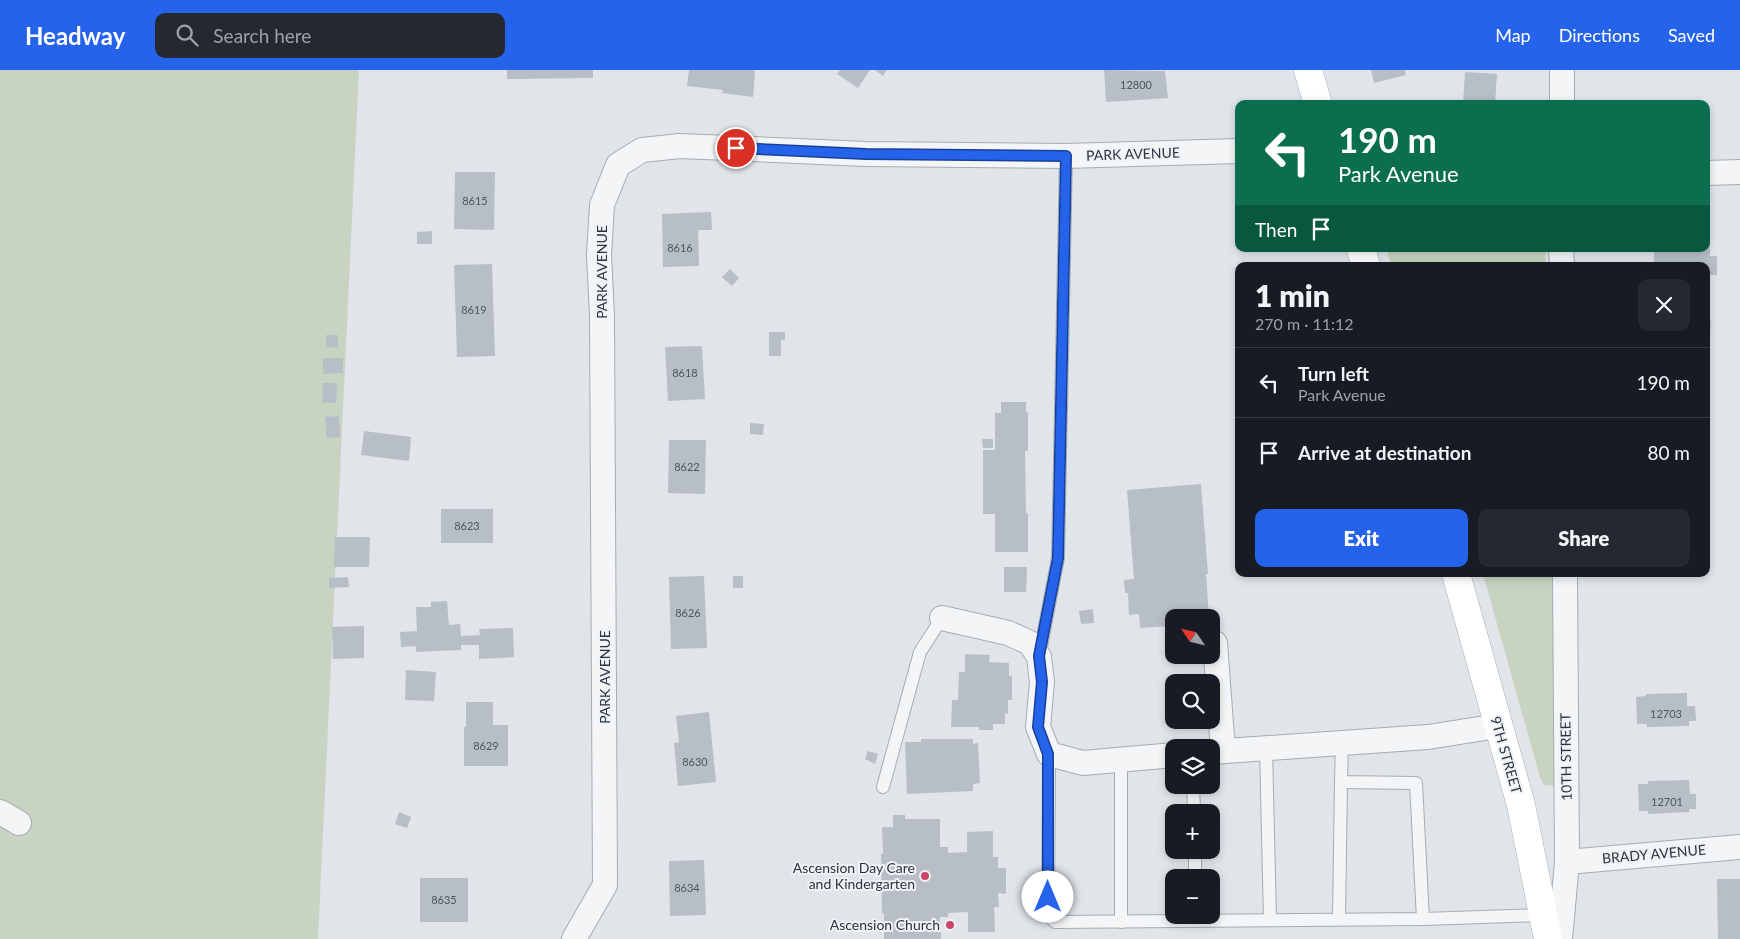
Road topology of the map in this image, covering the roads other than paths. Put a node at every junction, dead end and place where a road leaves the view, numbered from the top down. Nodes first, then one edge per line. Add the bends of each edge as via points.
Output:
1 (1308, 70) edge
2 (1562, 70) edge
3 (1317, 100) edge
4 (1562, 100) edge
5 (1235, 151) edge
6 (1066, 156) junction
7 (1740, 172) edge
8 (1710, 173) edge
9 (1457, 577) edge
10 (1564, 577) edge
11 (942, 618) joint
12 (1039, 656) junction
13 (1215, 664) edge
14 (1498, 726) junction
15 (1217, 739) edge
16 (1342, 743) junction
17 (1266, 748) junction
18 (1220, 751) edge
19 (1048, 754) junction
20 (1165, 755) edge
21 (1120, 759) junction
22 (1341, 782) junction
23 (883, 787) dead end
24 (1740, 847) edge
25 (1567, 862) junction
26 (1220, 919) edge
27 (1339, 919) junction
28 (1423, 919) junction
29 (1165, 920) edge
30 (1270, 920) junction
31 (1121, 922) junction
32 (1545, 927) edge
33 (574, 939) edge
34 (1560, 939) edge

1 - 3 main road
2 - 4 street
5 - 6 street, PARK AVENUE
6 - 12 lane via 1058,558
6 - 33 street, PARK AVENUE via 866,154 680,146 642,150 618,165 602,205 599,255 605,885
7 - 8 street
9 - 14 main road, 9TH STREET
10 - 25 street, 10TH STREET
11 - 12 street via 1008,633 1030,643
11 - 23 lane via 920,652
12 - 19 street via 1042,682 1038,727
13 - 15 street
14 - 16 street via 1428,737
14 - 32 main road, 9TH STREET via 1521,805
16 - 17 street
16 - 22 lane
17 - 18 street
17 - 30 lane
19 - 21 street via 1083,763
19 - 31 lane via 1048,915 1055,922
20 - 21 street
21 - 31 lane
22 - 27 lane
22 - 28 lane via 1416,783
24 - 25 street, BRADY AVENUE
25 - 34 street, 10TH STREET
26 - 30 lane
27 - 28 lane
27 - 30 lane
28 - 32 lane
29 - 31 lane

